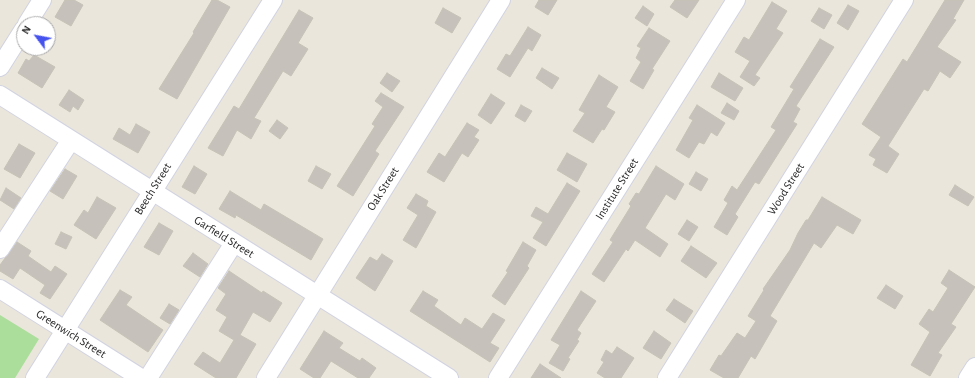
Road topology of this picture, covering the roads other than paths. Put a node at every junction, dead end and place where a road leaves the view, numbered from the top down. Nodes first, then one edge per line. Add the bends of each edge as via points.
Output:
1 (42, 0) edge
2 (273, 0) edge
3 (501, 0) edge
4 (736, 0) edge
5 (904, 0) edge
6 (32, 16) edge
7 (16, 42) edge
8 (0, 67) edge
9 (0, 95) edge
10 (71, 140) junction
11 (152, 191) junction
12 (234, 243) junction
13 (0, 249) edge
14 (0, 290) edge
15 (316, 295) junction
16 (65, 330) junction
17 (975, 367) edge
18 (35, 378) edge
19 (141, 378) edge
20 (148, 378) edge
21 (266, 378) edge
22 (448, 378) edge
23 (498, 378) edge
24 (667, 378) edge
25 (968, 378) edge

1 - 6 street
2 - 11 street, Beech Street
3 - 15 street, Oak Street
4 - 23 street, Institute Street
5 - 24 street, Wood Street
7 - 8 street
9 - 10 street, Garfield Street
10 - 11 street, Garfield Street
10 - 13 street
11 - 12 street, Garfield Street
11 - 16 street, Beech Street
12 - 15 street, Garfield Street
12 - 20 street
14 - 16 street, Greenwich Street
15 - 21 street, Oak Street
15 - 22 street, Garfield Street
16 - 18 street, Beech Street
16 - 19 street, Greenwich Street
17 - 25 street

